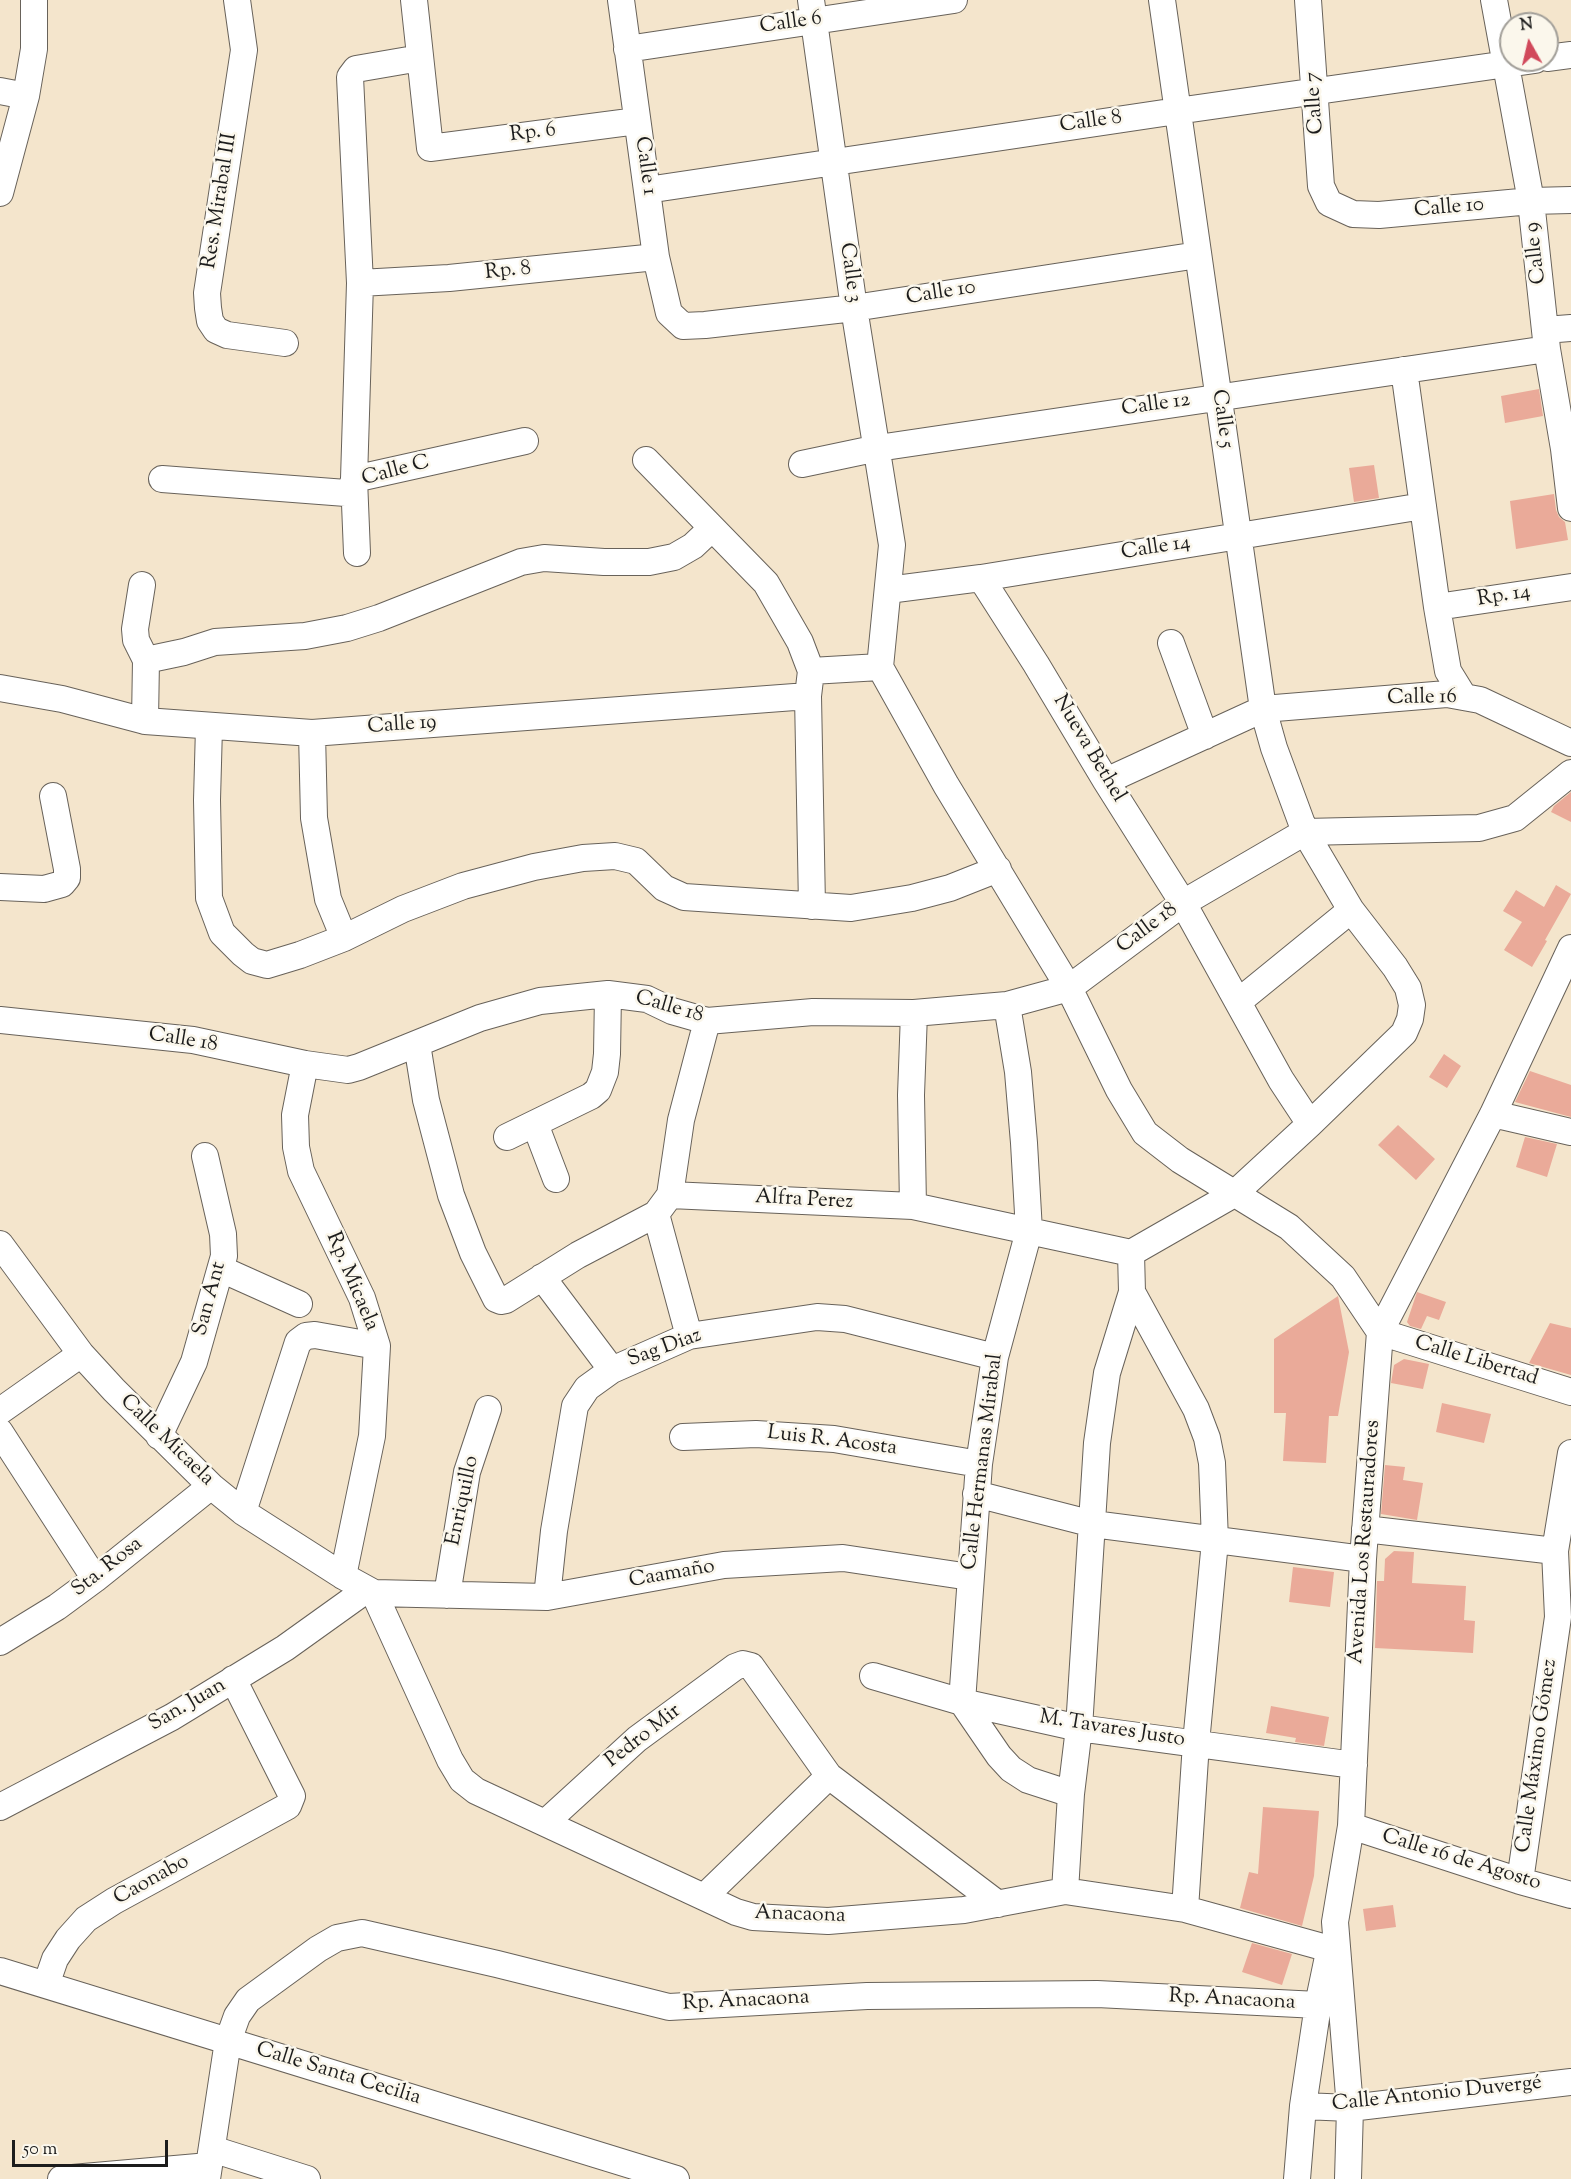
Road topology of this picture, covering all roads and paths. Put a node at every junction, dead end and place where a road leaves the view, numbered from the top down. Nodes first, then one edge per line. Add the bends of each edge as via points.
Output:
1 (34, 0) edge
2 (237, 0) edge
3 (414, 0) edge
4 (621, 0) edge
5 (954, 0) edge
6 (1161, 0) edge
7 (1308, 0) edge
8 (1494, 0) edge
9 (812, 10) edge
10 (1499, 25) edge
11 (627, 49) junction
12 (420, 58) junction
13 (1499, 65) edge
14 (1508, 72) edge
15 (0, 91) edge
16 (1315, 92) junction
17 (26, 96) junction
18 (1177, 111) junction
19 (637, 121) junction
20 (834, 162) junction
21 (647, 190) junction
22 (0, 193) edge
23 (1571, 200) edge
24 (1531, 201) junction
25 (1329, 203) joint
26 (1198, 255) junction
27 (656, 257) junction
28 (360, 283) junction
29 (854, 308) junction
30 (683, 326) joint
31 (1571, 328) edge
32 (1546, 339) junction
33 (285, 343) dead end
34 (1404, 370) junction
35 (1218, 397) junction
36 (525, 441) dead end
37 (878, 448) junction
38 (1568, 448) edge
39 (646, 460) dead end
40 (802, 464) dead end
41 (162, 479) dead end
42 (354, 479) junction
43 (1423, 506) junction
44 (1571, 508) edge
45 (711, 529) junction
46 (1238, 536) junction
47 (357, 553) dead end
48 (981, 578) junction
49 (142, 585) dead end
50 (1571, 587) edge
51 (888, 590) junction
52 (1437, 607) junction
53 (1171, 643) dead end
54 (146, 660) junction
55 (880, 667) junction
56 (810, 684) junction
57 (0, 687) edge
58 (1464, 697) junction
59 (1263, 709) junction
60 (145, 721) junction
61 (209, 727) junction
62 (312, 733) junction
63 (1205, 736) junction
64 (1571, 743) edge
65 (1571, 773) edge
66 (1106, 781) junction
67 (52, 796) dead end
68 (1305, 832) junction
69 (998, 869) junction
70 (0, 886) edge
71 (812, 906) junction
72 (1351, 910) junction
73 (1188, 912) junction
74 (344, 938) junction
75 (1571, 948) edge
76 (1069, 988) junction
77 (608, 994) junction
78 (1238, 1002) junction
79 (1007, 1005) junction
80 (914, 1013) junction
81 (0, 1020) edge
82 (707, 1021) junction
83 (417, 1044) junction
84 (305, 1064) junction
85 (1492, 1114) junction
86 (534, 1124) junction
87 (1310, 1124) junction
88 (1571, 1132) edge
89 (507, 1137) dead end
90 (205, 1156) dead end
91 (556, 1179) dead end
92 (1234, 1194) junction
93 (663, 1204) junction
94 (913, 1206) junction
95 (1029, 1231) junction
96 (0, 1244) edge
97 (1131, 1253) junction
98 (220, 1269) junction
99 (542, 1277) junction
100 (1132, 1292) junction
101 (299, 1304) dead end
102 (1380, 1332) junction
103 (689, 1336) junction
104 (377, 1346) junction
105 (81, 1354) junction
106 (995, 1357) junction
107 (612, 1370) junction
108 (1571, 1392) edge
109 (488, 1409) dead end
110 (0, 1411) edge
111 (0, 1432) edge
112 (159, 1436) junction
113 (683, 1437) dead end
114 (1571, 1453) edge
115 (979, 1464) junction
116 (211, 1486) junction
117 (976, 1494) junction
118 (243, 1512) junction
119 (1093, 1524) junction
120 (1365, 1529) junction
121 (1215, 1541) junction
122 (1555, 1551) junction
123 (1363, 1559) junction
124 (343, 1576) junction
125 (970, 1577) junction
126 (95, 1579) junction
127 (370, 1592) junction
128 (447, 1595) junction
129 (547, 1596) junction
130 (1564, 1618) edge
131 (1, 1640) edge
132 (873, 1676) dead end
133 (233, 1680) junction
134 (962, 1702) junction
135 (1078, 1728) junction
136 (1196, 1743) junction
137 (1354, 1765) junction
138 (829, 1776) junction
139 (1071, 1794) junction
140 (0, 1807) edge
141 (545, 1823) junction
142 (1351, 1826) junction
143 (1520, 1881) junction
144 (1065, 1891) junction
145 (1571, 1895) edge
146 (704, 1897) junction
147 (998, 1904) junction
148 (1185, 1909) junction
149 (1335, 1922) junction
150 (1330, 1949) junction
151 (0, 1971) edge
152 (46, 1985) junction
153 (1318, 2005) junction
154 (228, 2041) junction
155 (1571, 2082) edge
156 (1303, 2106) junction
157 (1350, 2108) junction
158 (209, 2165) edge
159 (61, 2179) edge
160 (307, 2179) edge
161 (676, 2179) edge
162 (1297, 2179) edge
163 (1348, 2179) edge

1 - 17 street via 34,49
2 - 33 street, Res. Mirabal III via 244,50 207,293 208,308 216,330 227,335
3 - 12 street
4 - 11 street, Calle 1
5 - 9 street, Calle 6
6 - 18 street, Calle 5
7 - 16 street, Calle 7
8 - 10 street, Calle 9
9 - 11 street, Calle 6
9 - 20 street, Calle 3
11 - 19 street, Calle 1
12 - 19 street, Rp. 6 via 430,148
12 - 28 street via 356,69 350,77
13 - 16 street, Calle 8
14 - 24 street, Calle 9
15 - 17 street
16 - 18 street, Calle 8
16 - 25 street, Calle 7 via 1321,186
17 - 22 street
18 - 20 street, Calle 8
18 - 26 street, Calle 5
19 - 21 street, Calle 1
20 - 21 street, Calle 8
20 - 29 street, Calle 3
21 - 27 street, Calle 1
23 - 24 street, Calle 10
24 - 25 street, Calle 10 via 1379,215 1353,214
24 - 32 street, Calle 9
26 - 29 street, Calle 10
26 - 35 street, Calle 5
27 - 28 street, Rp. 8
27 - 30 street, Calle 1 via 669,313
28 - 42 street
29 - 30 street, Calle 10
29 - 37 street, Calle 3
31 - 32 street, Calle 12
32 - 34 street, Calle 12
32 - 38 street, Calle 9
34 - 35 street, Calle 12
34 - 43 street
35 - 37 street, Calle 12
35 - 46 street, Calle 5
36 - 42 street, Calle C
37 - 40 street, Calle 12
37 - 51 street, Calle 3 via 892,545
38 - 44 street, Calle 9
39 - 45 street
41 - 42 street, Calle C via 346,493
42 - 47 street
43 - 46 street, Calle 14
43 - 52 street
45 - 54 street via 674,557 649,562 544,558 521,562 347,628 304,636 215,642
45 - 56 street via 766,583 800,642
46 - 48 street, Calle 14
46 - 59 street, Calle 5
48 - 51 street, Calle 14
48 - 66 street, Nueva Bethel
49 - 54 street via 135,629
50 - 52 street, Rp. 14
51 - 55 street, Calle 3
52 - 58 street via 1448,671
53 - 63 street
54 - 60 street
55 - 56 street, Calle 19
55 - 69 street
56 - 62 street, Calle 19
56 - 71 street
57 - 60 street, Calle 19
58 - 59 street, Calle 16 via 1447,694
58 - 64 street, Calle 16 via 1480,700
59 - 63 street
59 - 68 street, Calle 5
60 - 61 street, Calle 19
61 - 62 street, Calle 19
61 - 74 street via 209,898 222,933 243,954 267,965
62 - 74 street via 314,818 328,899
63 - 66 street
65 - 68 street via 1515,818 1479,828
66 - 73 street, Nueva Bethel
67 - 70 street via 67,878 62,884 44,889
68 - 72 street, Calle 5
68 - 73 street, Calle 18
69 - 71 street via 912,898 851,908
69 - 76 street
71 - 74 street via 684,897 664,888 636,861 615,856 583,858 463,886
72 - 78 street
72 - 87 street, Calle 5 via 1408,988 1410,1019 1404,1033
73 - 76 street, Calle 18
73 - 78 street, Nueva Bethel
75 - 85 street, Avenida Los Restauradores
76 - 79 street, Calle 18
76 - 92 street via 1119,1090 1145,1133
77 - 82 street, Calle 18 via 647,999
77 - 83 street, Calle 18 via 540,1001 480,1018
77 - 86 street via 605,1072 598,1090
78 - 87 street, Nueva Bethel
79 - 80 street, Calle 18
79 - 95 street, Calle Hermanas Mirabal via 1019,1083
80 - 82 street, Calle 18 via 813,1012
80 - 94 street
81 - 84 street, Calle 18 via 193,1040
82 - 93 street
83 - 84 street, Calle 18 via 348,1070
83 - 99 street via 426,1100 451,1195 472,1253 496,1299 506,1300
84 - 104 street, Rp. Micaela via 295,1115 301,1171 362,1298
85 - 88 street
85 - 102 street, Avenida Los Restauradores
86 - 89 street
86 - 91 street
87 - 92 street, Calle 5
90 - 98 street, San Ant via 223,1234
92 - 97 street, Calle 5
92 - 102 street via 1289,1227 1343,1277
93 - 94 street, Alfra Perez
93 - 99 street
93 - 103 street
94 - 95 street, Alfra Perez
95 - 97 street, Alfra Perez
95 - 106 street, Calle Hermanas Mirabal
96 - 105 street, Calle Micaela
97 - 100 street
98 - 101 street
98 - 112 street, San Ant via 194,1362
99 - 107 street
100 - 119 street via 1107,1373 1097,1443
100 - 121 street via 1196,1409 1207,1438 1212,1463
102 - 108 street, Calle Libertad
102 - 120 street, Avenida Los Restauradores
103 - 106 street, Sag Diaz via 817,1317 845,1319
103 - 107 street, Sag Diaz
104 - 118 street via 315,1335 298,1342
104 - 124 street, Rp. Micaela via 372,1436
105 - 110 street
105 - 112 street, Calle Micaela
106 - 115 street, Calle Hermanas Mirabal
107 - 129 street, Sag Diaz via 587,1388 575,1406
109 - 128 street, Enriquillo via 467,1472
111 - 126 street
112 - 116 street, Calle Micaela
113 - 115 street, Luis R. Acosta via 756,1434 834,1439
114 - 122 street, Calle Máximo Gómez
115 - 117 street, Calle Hermanas Mirabal
116 - 118 street, Calle Micaela
116 - 126 street, Sta. Rosa
117 - 119 street
117 - 125 street, Calle Hermanas Mirabal
118 - 124 street, Calle Micaela
119 - 121 street
119 - 135 street
120 - 122 street
120 - 123 street, Avenida Los Restauradores
121 - 123 street
121 - 136 street
122 - 130 street, Calle Máximo Gómez
123 - 137 street, Avenida Los Restauradores
124 - 127 street, Calle Micaela
125 - 129 street, Caamaño via 843,1558 724,1565
125 - 134 street, Calle Hermanas Mirabal
126 - 131 street, Sta. Rosa
127 - 128 street, Caamaño
127 - 133 street, San. Juan
127 - 141 street, Anacaona via 462,1780 476,1791
128 - 129 street, Caamaño
130 - 143 street, Calle Máximo Gómez
132 - 134 street, M. Tavares Justo
133 - 140 street, San. Juan via 172,1717
133 - 152 street, Caonabo via 292,1796 288,1806 86,1919 55,1959
134 - 135 street, M. Tavares Justo
134 - 139 street via 1011,1769 1028,1780
135 - 136 street, M. Tavares Justo
135 - 139 street
136 - 137 street, M. Tavares Justo
136 - 148 street
137 - 142 street, Avenida Los Restauradores
138 - 141 street, Pedro Mir via 751,1666 743,1664 637,1739
138 - 146 street
138 - 147 street
139 - 144 street
141 - 146 street, Anacaona
142 - 143 street, Calle 16 de Agosto
142 - 149 street, Avenida Los Restauradores
143 - 145 street, Calle 16 de Agosto
144 - 147 street, Anacaona
144 - 148 street, Anacaona
146 - 147 street, Anacaona via 753,1917 828,1921
148 - 150 street, Anacaona
149 - 150 street
149 - 157 street, Avenida Los Restauradores
150 - 153 street
151 - 152 street, Calle Santa Cecilia
152 - 154 street, Calle Santa Cecilia
153 - 154 street, Rp. Anacaona via 1096,1994 867,1996 669,2007 362,1934 337,1938 248,2000
153 - 156 street
154 - 158 street, Rp. Anacaona
154 - 161 street, Calle Santa Cecilia
155 - 157 street, Calle Antonio Duvergé
156 - 157 street, Calle Antonio Duvergé
156 - 162 street
157 - 163 street, Avenida Los Restauradores
158 - 159 street
158 - 160 street

